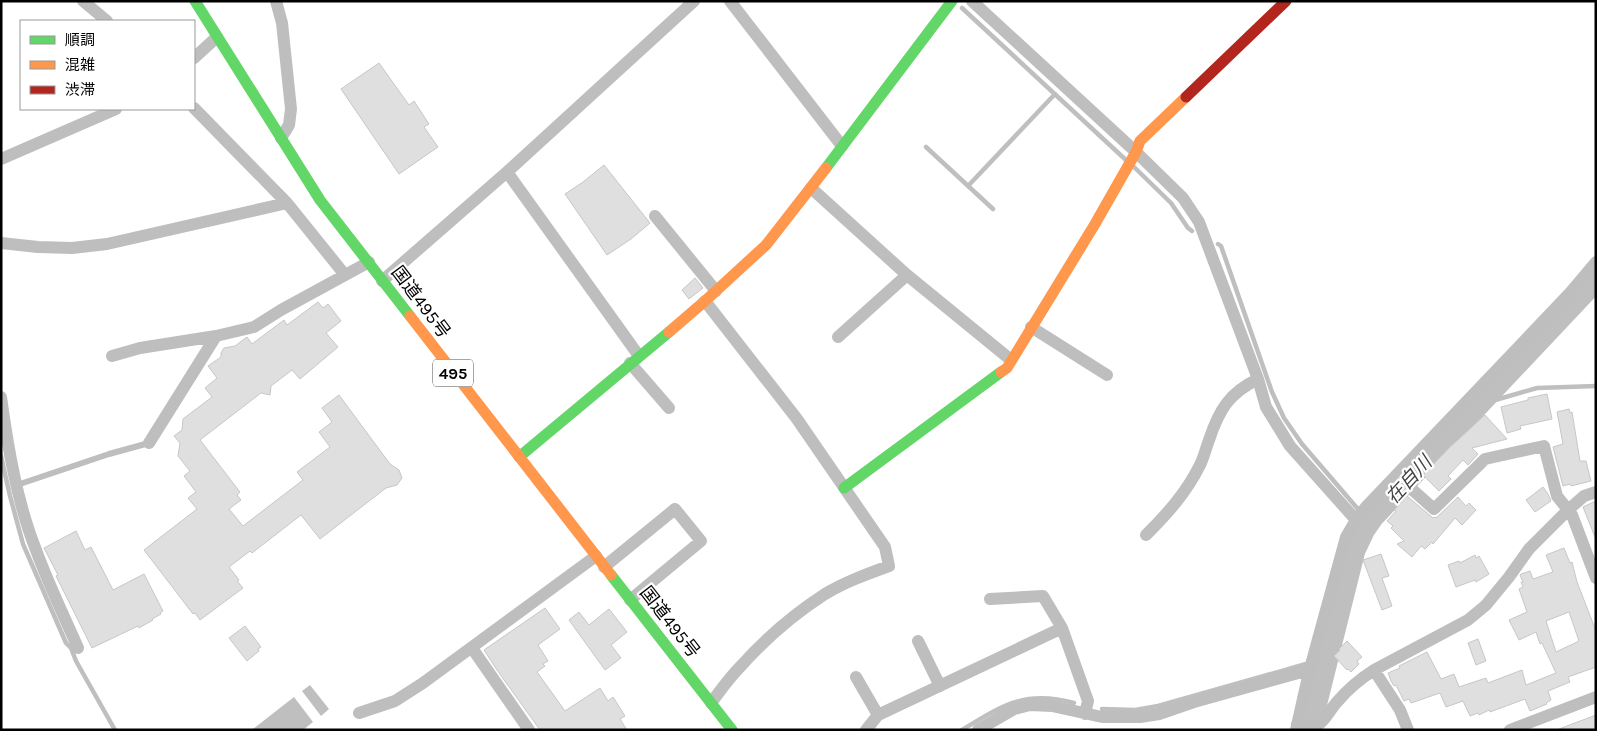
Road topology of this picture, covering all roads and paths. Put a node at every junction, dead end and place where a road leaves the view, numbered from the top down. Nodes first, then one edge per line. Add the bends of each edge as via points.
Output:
1 (82, 1) edge
2 (195, 1) edge
3 (694, 1) edge
4 (730, 1) edge
5 (952, 1) edge
6 (972, 1) edge
7 (1286, 1) edge
8 (280, 2) edge
9 (106, 20) edge
10 (217, 37) junction
11 (195, 57) edge
12 (195, 109) edge
13 (114, 110) edge
14 (281, 138) junction
15 (842, 146) junction
16 (1136, 152) junction
17 (1, 159) edge
18 (507, 172) junction
19 (811, 188) junction
20 (287, 203) junction
21 (655, 216) dead end
22 (1, 244) edge
23 (369, 262) junction
24 (1596, 262) edge
25 (345, 275) junction
26 (907, 275) junction
27 (382, 281) junction
28 (716, 291) junction
29 (705, 301) junction
30 (1031, 327) junction
31 (216, 336) junction
32 (838, 337) dead end
33 (112, 356) dead end
34 (634, 359) junction
35 (1011, 360) junction
36 (1107, 375) dead end
37 (1258, 379) junction
38 (1, 397) edge
39 (669, 408) dead end
40 (3, 422) edge
41 (149, 443) joint
42 (519, 457) junction
43 (1397, 476) junction
44 (17, 485) junction
45 (844, 488) junction
46 (1596, 492) edge
47 (1568, 510) junction
48 (1356, 520) junction
49 (1146, 535) dead end
50 (596, 556) junction
51 (604, 567) junction
52 (1595, 573) edge
53 (990, 599) dead end
54 (630, 600) junction
55 (1062, 628) junction
56 (918, 641) dead end
57 (78, 648) dead end
58 (472, 648) junction
59 (1374, 670) junction
60 (1309, 672) junction
61 (856, 677) dead end
62 (940, 686) junction
63 (1596, 697) edge
64 (711, 703) junction
65 (359, 713) dead end
66 (1085, 714) junction
67 (878, 715) junction
68 (1140, 717) junction
69 (1303, 728) edge
70 (529, 730) edge
71 (732, 730) edge
72 (866, 730) edge
73 (978, 730) edge
74 (1135, 730) edge
75 (1408, 730) edge
76 (1510, 730) edge

1 - 9 street
2 - 10 main road, 国道495号 / 495
3 - 18 street
4 - 15 street
5 - 15 main road
6 - 16 street
7 - 16 main road via 1140,141
8 - 14 street via 291,109 289,125
10 - 11 street
10 - 14 main road, 国道495号 / 495
12 - 20 street
13 - 17 street
14 - 23 main road, 国道495号 / 495 via 320,200
15 - 19 main road
16 - 30 main road
16 - 37 street via 1183,198 1199,222
18 - 27 street
18 - 34 street
19 - 26 street
19 - 28 main road via 766,245
20 - 22 street via 107,244 55,248
20 - 25 street
21 - 28 street
23 - 25 street
23 - 27 main road, 国道495号 / 495
24 - 43 street via 1570,294
25 - 31 street via 254,327
26 - 32 street
26 - 35 street
27 - 42 main road, 国道495号 / 495
28 - 29 main road
29 - 34 main road
29 - 45 street via 797,420
30 - 35 main road
30 - 36 street
31 - 33 street via 140,348
31 - 41 street
34 - 39 street
34 - 42 main road
35 - 45 main road via 1007,368
37 - 48 street via 1266,407 1290,446
37 - 49 street via 1243,386 1225,404 1200,464 1181,498
38 - 40 street
40 - 44 street
41 - 44 lane
42 - 50 main road, 国道495号 / 495
43 - 47 street via 1434,509 1485,458 1544,446 1557,496
43 - 48 street
44 - 57 street via 36,550
45 - 64 street via 884,546 889,566 827,593 796,615 739,667
46 - 47 street via 1584,496
47 - 52 street
47 - 59 street via 1529,549 1486,606 1468,620
48 - 60 street via 1346,537
50 - 51 main road, 国道495号 / 495
50 - 58 street
51 - 54 main road, 国道495号 / 495
51 - 54 street via 675,509 701,541
53 - 55 street via 1043,596
54 - 64 main road, 国道495号 / 495
55 - 62 street
55 - 66 street via 1088,701
56 - 62 street
58 - 65 street via 395,701
58 - 70 street
59 - 69 street via 1360,679 1319,725
59 - 75 street via 1400,710
60 - 68 street
60 - 69 street
61 - 67 street
62 - 67 street
63 - 76 street
64 - 71 main road, 国道495号 / 495
66 - 68 street
66 - 73 street via 1052,706 1030,705 1014,709
67 - 72 street
68 - 74 street

